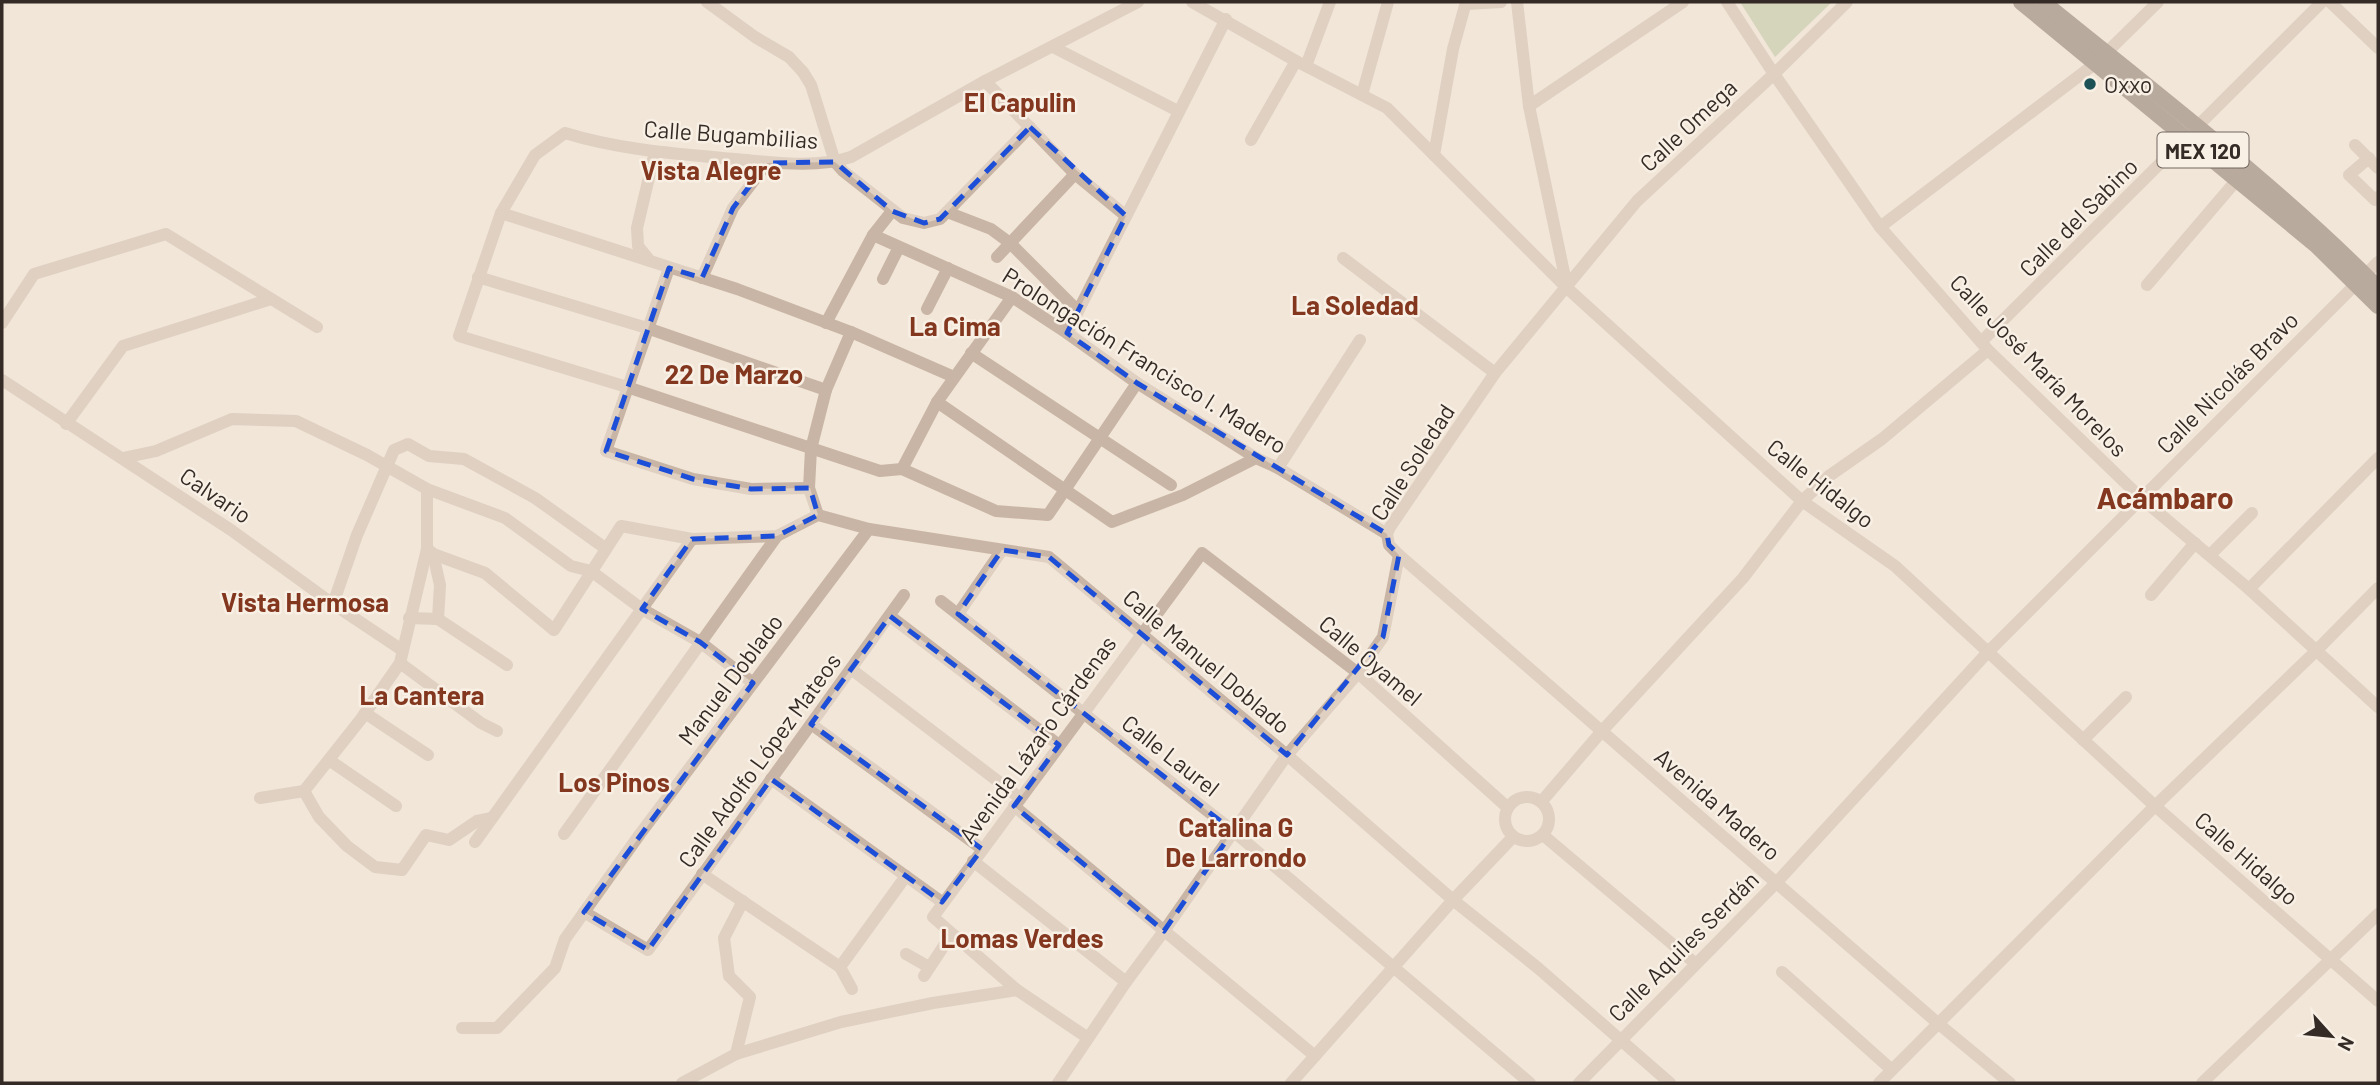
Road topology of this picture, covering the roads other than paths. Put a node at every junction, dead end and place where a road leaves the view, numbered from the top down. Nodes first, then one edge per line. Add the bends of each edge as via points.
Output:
1 (707, 2) edge
2 (1138, 2) edge
3 (1192, 2) edge
4 (1330, 2) edge
5 (1388, 2) edge
6 (1501, 2) edge
7 (1517, 2) edge
8 (1683, 2) edge
9 (1727, 2) edge
10 (1847, 2) edge
11 (2021, 2) edge
12 (2043, 2) edge
13 (2158, 2) edge
14 (2322, 2) edge
15 (2330, 2) edge
16 (1466, 3) edge
17 (1217, 7) edge
18 (1226, 19) junction
19 (1053, 47) junction
20 (2378, 48) edge
21 (2101, 59) junction
22 (1301, 63) junction
23 (1774, 74) junction
24 (985, 81) junction
25 (1362, 95) junction
26 (1529, 106) junction
27 (1178, 111) junction
28 (1030, 127) junction
29 (2192, 132) junction
30 (1251, 140) dead end
31 (2355, 145) dead end
32 (655, 152) junction
33 (1434, 155) junction
34 (2368, 158) junction
35 (767, 163) junction
36 (839, 167) junction
37 (2378, 168) edge
38 (1075, 174) junction
39 (2242, 174) junction
40 (2378, 197) edge
41 (892, 211) junction
42 (947, 212) junction
43 (501, 213) junction
44 (1126, 216) junction
45 (1881, 227) junction
46 (873, 235) junction
47 (1010, 243) junction
48 (899, 247) junction
49 (997, 257) dead end
50 (1343, 258) dead end
51 (650, 262) junction
52 (2378, 262) edge
53 (669, 268) junction
54 (948, 268) junction
55 (478, 277) junction
56 (702, 278) junction
57 (883, 279) dead end
58 (2361, 279) junction
59 (2147, 285) dead end
60 (1567, 288) junction
61 (2378, 288) edge
62 (1012, 297) junction
63 (271, 299) junction
64 (2378, 306) edge
65 (927, 309) dead end
66 (1078, 312) junction
67 (2, 323) edge
68 (826, 323) junction
69 (317, 327) dead end
70 (647, 328) junction
71 (851, 332) junction
72 (1067, 333) junction
73 (1360, 340) dead end
74 (1985, 346) junction
75 (971, 353) junction
76 (1495, 373) junction
77 (954, 377) junction
78 (2, 380) edge
79 (1137, 383) junction
80 (627, 387) junction
81 (826, 390) junction
82 (937, 402) junction
83 (66, 424) junction
84 (1100, 437) junction
85 (811, 449) junction
86 (122, 458) junction
87 (1256, 458) junction
88 (2378, 458) edge
89 (387, 467) junction
90 (1278, 468) junction
91 (902, 469) junction
92 (1171, 485) dead end
93 (1065, 488) junction
94 (427, 489) junction
95 (810, 491) junction
96 (2141, 498) junction
97 (1802, 501) junction
98 (817, 512) junction
99 (2252, 513) dead end
100 (869, 529) junction
101 (1387, 534) junction
102 (777, 536) junction
103 (692, 539) junction
104 (2195, 543) junction
105 (606, 548) junction
106 (1002, 550) junction
107 (430, 551) junction
108 (1202, 553) joint
109 (1399, 555) junction
110 (2210, 555) junction
111 (591, 571) junction
112 (2378, 588) edge
113 (2249, 590) junction
114 (904, 595) dead end
115 (2151, 595) dead end
116 (941, 601) dead end
117 (333, 604) junction
118 (642, 609) junction
119 (958, 614) junction
120 (890, 616) junction
121 (409, 618) junction
122 (438, 619) junction
123 (1141, 634) junction
124 (700, 642) junction
125 (2315, 652) junction
126 (1987, 653) junction
127 (401, 657) junction
128 (507, 665) dead end
129 (851, 669) junction
130 (1358, 673) junction
131 (753, 683) junction
132 (2126, 696) dead end
133 (2378, 707) edge
134 (1083, 712) junction
135 (365, 713) junction
136 (811, 724) junction
137 (497, 731) dead end
138 (1601, 731) junction
139 (2083, 740) junction
140 (1059, 745) junction
141 (428, 755) dead end
142 (1287, 755) junction
143 (329, 760) junction
144 (771, 779) junction
145 (304, 791) junction
146 (260, 798) dead end
147 (1542, 801) junction
148 (1017, 802) junction
149 (396, 806) dead end
150 (2155, 806) junction
151 (1507, 807) junction
152 (492, 818) junction
153 (1233, 831) junction
154 (565, 834) dead end
155 (1543, 835) junction
156 (1513, 837) junction
157 (475, 842) dead end
158 (982, 849) junction
159 (973, 861) junction
160 (702, 874) junction
161 (906, 876) junction
162 (1777, 882) junction
163 (1453, 900) junction
164 (743, 901) junction
165 (942, 902) junction
166 (584, 912) junction
167 (2378, 914) edge
168 (1164, 930) junction
169 (951, 935) junction
170 (906, 954) dead end
171 (2330, 960) junction
172 (1696, 964) junction
173 (840, 967) junction
174 (1393, 968) junction
175 (1782, 972) dead end
176 (1126, 982) junction
177 (852, 989) dead end
178 (1017, 989) junction
179 (2378, 1001) edge
180 (1940, 1025) junction
181 (463, 1028) dead end
182 (1088, 1038) junction
183 (1619, 1041) junction
184 (736, 1054) junction
185 (1315, 1056) junction
186 (1892, 1070) junction
187 (682, 1083) edge
188 (1059, 1083) edge
189 (1291, 1083) edge
190 (1530, 1083) edge
191 (1579, 1083) edge
192 (1670, 1083) edge
193 (1879, 1083) edge
194 (2010, 1083) edge
195 (2202, 1083) edge

1 - 36 street via 789,57 803,72
2 - 19 street
3 - 17 street, Calle Hidalgo
4 - 22 street
5 - 25 street
6 - 16 street
7 - 26 street
8 - 26 street
9 - 23 street, Calle José María Morelos
10 - 23 street, Calle Omega
11 - 21 main road, MEX 120
12 - 21 main road, MEX 120
13 - 21 street
14 - 29 street, Calle del Sabino
15 - 20 street
16 - 33 street
17 - 18 street, Calle Hidalgo
18 - 22 street, Calle Hidalgo
18 - 27 street
19 - 24 street
19 - 27 street
21 - 29 main road, MEX 120
21 - 45 street
22 - 25 street, Calle Hidalgo
22 - 30 street
23 - 45 street, Calle José María Morelos
23 - 60 street, Calle Omega via 1637,201
24 - 28 street
24 - 36 street
25 - 33 street, Calle Hidalgo via 1387,108
26 - 60 street
27 - 44 street
28 - 38 street
28 - 42 street
29 - 39 main road, MEX 120
29 - 74 street, Calle del Sabino
31 - 34 street
32 - 35 street, Calle Bugambilias
32 - 43 street, Calle Bugambilias via 565,133 535,155
32 - 51 street via 638,228 638,246
33 - 60 street, Calle Hidalgo
34 - 37 street
34 - 40 street via 2349,175 2375,200
35 - 36 street, Calle Bugambilias
35 - 56 street via 733,208
36 - 41 street, Calle Bugambilias
38 - 44 street
38 - 47 street
39 - 58 main road, MEX 120
39 - 59 street
41 - 42 street, Calle Bugambilias via 924,223
41 - 46 street
42 - 47 street via 991,229
43 - 51 street
43 - 55 street, Calle Bugambilias
44 - 66 street
45 - 74 street, Calle José María Morelos
46 - 48 street, Prolongación Francisco I. Madero
46 - 68 street
47 - 49 street
47 - 66 street
48 - 54 street, Prolongación Francisco I. Madero
48 - 57 street
50 - 76 street
51 - 53 street
52 - 58 street, Calle Nicolás Bravo
53 - 56 street
53 - 70 street
54 - 62 street, Prolongación Francisco I. Madero
54 - 65 street
55 - 70 street
55 - 80 street, Calle Bugambilias via 459,336
56 - 68 street
58 - 61 main road, MEX 120
58 - 64 main road, MEX 120
58 - 96 street, Calle Nicolás Bravo
60 - 76 street, Calle Soledad
60 - 97 street, Calle Hidalgo
62 - 72 street, Prolongación Francisco I. Madero
62 - 75 street
63 - 67 street via 166,233 34,274
63 - 69 street
63 - 83 street via 124,346
66 - 72 street
68 - 71 street
70 - 80 street
70 - 81 street
71 - 77 street
71 - 81 street
72 - 79 street, Prolongación Francisco I. Madero
73 - 90 street
74 - 96 street, Calle José María Morelos
74 - 97 street, Calle del Sabino via 1882,439
75 - 77 street
75 - 84 street
76 - 101 street, Calle Soledad
77 - 82 street
78 - 83 street, Calvario
79 - 84 street
79 - 87 street, Prolongación Francisco I. Madero
80 - 85 street
80 - 95 street via 606,451 693,479 751,489
81 - 85 street
82 - 91 street
82 - 93 street
83 - 86 street, Calvario
84 - 92 street
84 - 93 street
85 - 91 street via 880,471
85 - 95 street
86 - 89 street via 156,451 232,419 296,421
86 - 117 street, Calvario
87 - 90 street, Prolongación Francisco I. Madero
87 - 93 street via 1183,495 1112,522
88 - 113 street
89 - 94 street
89 - 105 street via 394,450 408,444 429,456 464,459 535,498
89 - 117 street
90 - 101 street, Prolongación Francisco I. Madero
91 - 93 street via 996,511 1048,515
94 - 107 street
94 - 111 street via 505,518 571,566
95 - 98 street
96 - 104 street, Calle José María Morelos
96 - 126 street, Calle Nicolás Bravo
97 - 126 street, Calle Hidalgo via 1895,566
97 - 138 street, Calle del Sabino via 1743,578
98 - 100 street, Calle Manuel Doblado
98 - 102 street
99 - 110 street
100 - 106 street, Calle Manuel Doblado
100 - 131 street, Manuel Doblado
101 - 109 street, Calle Soledad via 1389,545
102 - 103 street
102 - 124 street
103 - 105 street via 621,526
103 - 118 street
104 - 110 street, Calle José María Morelos
104 - 115 street
105 - 111 street
106 - 119 street
106 - 123 street, Calle Manuel Doblado via 1049,557
107 - 111 street via 485,573 554,630
107 - 121 street
107 - 122 street via 440,585
108 - 123 street, Avenida Lázaro Cárdenas
108 - 130 street, Calle Oyamel
109 - 130 street, Calle Soledad via 1383,637
109 - 138 street, Avenida Madero
110 - 113 street, Calle José María Morelos
111 - 118 street
112 - 125 street
113 - 125 street, Calle José María Morelos
114 - 120 street, Calle Adolfo López Mateos
116 - 119 street, Calle Laurel
117 - 127 street, Calvario
118 - 124 street
118 - 152 street
119 - 134 street, Calle Laurel
120 - 129 street, Calle Adolfo López Mateos
120 - 140 street
121 - 122 street
121 - 127 street
122 - 128 street
123 - 134 street, Avenida Lázaro Cárdenas
123 - 142 street, Calle Manuel Doblado
124 - 131 street
124 - 154 street
125 - 133 street, Calle José María Morelos
125 - 150 street
126 - 139 street, Calle Hidalgo
126 - 162 street, Calle Aquiles Serdán
127 - 135 street
127 - 137 street, Calvario
129 - 136 street, Calle Adolfo López Mateos
129 - 148 street
130 - 142 street, Calle Soledad
130 - 151 street, Calle Oyamel
131 - 166 street, Manuel Doblado
132 - 139 street
134 - 140 street, Avenida Lázaro Cárdenas
134 - 153 street, Calle Laurel
135 - 141 street
135 - 143 street
136 - 144 street, Calle Adolfo López Mateos
136 - 158 street
138 - 147 street, Calle del Sabino
138 - 162 street, Avenida Madero
139 - 150 street, Calle Hidalgo
140 - 148 street, Avenida Lázaro Cárdenas
142 - 153 street, Calle Soledad
142 - 163 street, Calle Manuel Doblado
143 - 145 street
143 - 149 street
144 - 160 street, Calle Adolfo López Mateos
144 - 161 street
145 - 146 street
145 - 152 street via 319,817 375,867 402,870 426,835 449,840 477,821
147 - 151 street via 1523,796
147 - 155 street via 1550,817
148 - 158 street, Avenida Lázaro Cárdenas
148 - 168 street
150 - 171 street, Calle Hidalgo
150 - 180 street
151 - 156 street via 1504,823
152 - 157 street
153 - 168 street, Calle Soledad
153 - 174 street, Calle Laurel
155 - 156 street via 1529,842
155 - 172 street
156 - 163 street
158 - 159 street, Avenida Lázaro Cárdenas
159 - 165 street, Avenida Lázaro Cárdenas
159 - 176 street
160 - 164 street
160 - 166 street, Calle Adolfo López Mateos via 648,950
161 - 165 street
161 - 173 street
162 - 172 street, Calle Aquiles Serdán
162 - 180 street, Avenida Madero
163 - 174 street
163 - 183 street, Calle Manuel Doblado
164 - 173 street
164 - 184 street via 724,938 729,976 750,997
165 - 169 street, Avenida Lázaro Cárdenas via 933,917
166 - 181 street, Manuel Doblado via 565,939 555,968 497,1028
167 - 171 street
168 - 176 street, Calle Soledad
168 - 185 street
169 - 170 street via 926,971
169 - 178 street
171 - 179 street, Calle Hidalgo
171 - 195 street
172 - 183 street, Calle Aquiles Serdán
173 - 177 street
174 - 185 street
174 - 190 street, Calle Laurel
175 - 186 street
176 - 182 street, Calle Soledad
178 - 182 street
178 - 184 street via 841,1022
180 - 186 street
180 - 194 street, Avenida Madero
182 - 188 street, Calle Soledad
183 - 191 street, Calle Aquiles Serdán
183 - 192 street, Calle Manuel Doblado
184 - 187 street
185 - 189 street
186 - 193 street

